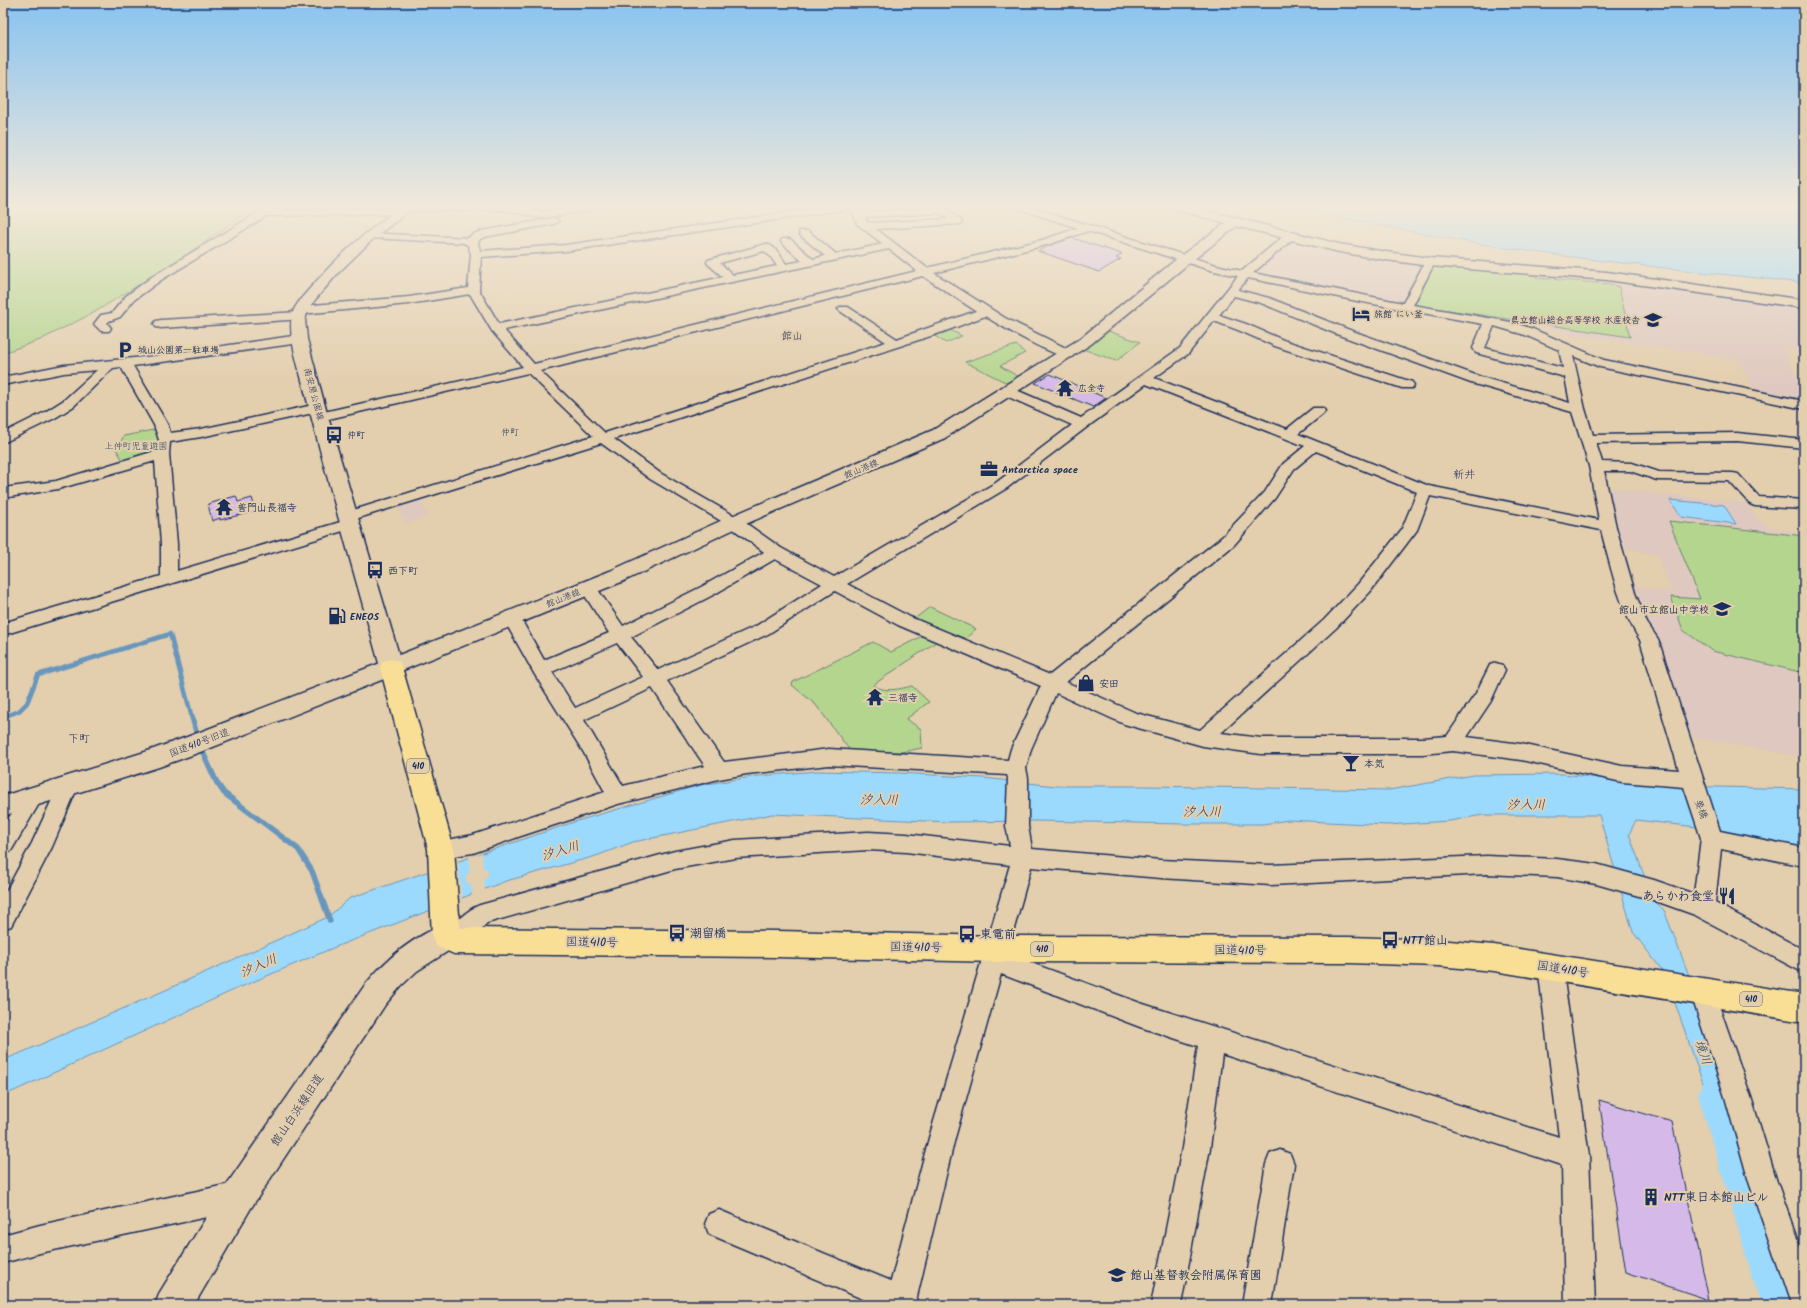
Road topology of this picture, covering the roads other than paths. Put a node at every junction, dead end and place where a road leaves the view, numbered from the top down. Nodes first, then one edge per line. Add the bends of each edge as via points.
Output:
1 (173, 268) edge
2 (335, 268) edge
3 (475, 268) edge
4 (719, 268) edge
5 (784, 268) edge
6 (920, 268) edge
7 (941, 268) edge
8 (1174, 268) edge
9 (1217, 268) edge
10 (1252, 268) edge
11 (1427, 268) edge
12 (1506, 268) edge
13 (925, 272) junction
14 (1246, 275) junction
15 (731, 279) junction
16 (473, 290) junction
17 (1230, 292) junction
18 (1804, 304) edge
19 (1406, 307) junction
20 (844, 309) dead end
21 (985, 312) junction
22 (300, 313) junction
23 (1212, 317) junction
24 (1490, 321) junction
25 (161, 324) dead end
26 (105, 328) dead end
27 (496, 328) junction
28 (300, 339) junction
29 (895, 343) junction
30 (1565, 348) junction
31 (1068, 354) junction
32 (125, 363) junction
33 (110, 364) junction
34 (531, 369) junction
35 (1570, 374) junction
36 (1145, 379) junction
37 (3, 381) edge
38 (1407, 385) dead end
39 (1008, 392) junction
40 (1804, 404) edge
41 (1578, 409) junction
42 (1318, 411) dead end
43 (319, 412) junction
44 (1082, 424) junction
45 (1288, 435) junction
46 (165, 438) junction
47 (603, 438) junction
48 (1587, 438) junction
49 (3, 439) edge
50 (1804, 444) edge
51 (1314, 446) junction
52 (162, 454) junction
53 (1596, 466) junction
54 (1425, 490) junction
55 (3, 493) edge
56 (1803, 504) dead end
57 (350, 520) junction
58 (734, 522) junction
59 (1608, 527) junction
60 (775, 552) junction
61 (169, 580) junction
62 (834, 584) junction
63 (588, 588) junction
64 (512, 618) junction
65 (4, 630) edge
66 (620, 635) junction
67 (391, 667) junction
68 (541, 669) junction
69 (1496, 670) dead end
70 (656, 680) junction
71 (1051, 684) junction
72 (573, 717) junction
73 (1203, 738) junction
74 (1453, 743) junction
75 (719, 770) junction
76 (1017, 773) junction
77 (1693, 782) junction
78 (68, 786) junction
79 (618, 796) junction
80 (32, 798) junction
81 (3, 806) edge
82 (1712, 836) junction
83 (3, 845) edge
84 (441, 857) junction
85 (1023, 857) junction
86 (1804, 857) edge
87 (1703, 908) junction
88 (3, 919) edge
89 (448, 930) junction
90 (994, 955) junction
91 (1804, 962) edge
92 (1550, 966) junction
93 (1699, 990) junction
94 (1804, 1008) edge
95 (1212, 1039) junction
96 (1575, 1156) junction
97 (1280, 1164) dead end
98 (239, 1196) junction
99 (719, 1224) dead end
100 (3, 1249) edge
101 (1804, 1300) edge
102 (900, 1303) edge
103 (173, 1305) edge
104 (1166, 1305) edge
105 (1257, 1305) edge
106 (1580, 1305) edge

1 - 26 street via 130,298 116,315 105,318 100,324
2 - 22 main road via 311,295
3 - 16 street
4 - 15 street
5 - 15 street
6 - 13 street
7 - 13 street
8 - 31 main road, 館山港線
9 - 14 street
10 - 14 street
11 - 19 street
12 - 18 main road via 1607,276
13 - 21 street
13 - 34 street
14 - 17 street
14 - 19 street
15 - 27 street
16 - 22 street via 429,300
16 - 27 street
17 - 23 street
17 - 41 street via 1265,300 1343,332 1476,380
19 - 24 street
20 - 29 street
21 - 29 street
21 - 31 street
22 - 25 main road
22 - 28 main road, 南安房公園線
23 - 36 street via 1184,350
23 - 38 street via 1279,343
24 - 30 street via 1515,327
24 - 35 street via 1480,350
27 - 34 street
28 - 32 street
28 - 43 main road, 南安房公園線
29 - 47 street
30 - 35 street, 要橋
30 - 40 street via 1600,363
31 - 39 main road, 館山港線
32 - 33 street
32 - 46 street via 161,426
33 - 37 street via 64,369
33 - 49 street via 69,403
34 - 43 street
34 - 47 street
35 - 41 street, 要橋
36 - 44 street
36 - 45 street
39 - 44 street
39 - 58 main road, 館山港線 via 922,442
41 - 48 street, 要橋
42 - 45 street
43 - 46 street
43 - 57 main road, 南安房公園線
44 - 62 street via 1002,485
45 - 51 street
46 - 52 street
47 - 57 street
47 - 58 street via 655,476
48 - 50 street via 1737,437
48 - 53 street, 要橋
51 - 54 street
51 - 71 street via 1288,467 1280,483 1228,540
52 - 55 street via 58,485
52 - 61 street
53 - 56 street via 1632,467 1657,476 1733,478 1755,501
53 - 59 street, 要橋
54 - 59 street
54 - 73 street via 1409,530 1364,588 1330,624
57 - 61 street
57 - 67 main road, 南安房公園線
58 - 60 street
58 - 63 main road, 館山港線
59 - 77 street, 要橋 via 1627,593 1648,639
60 - 62 street
60 - 66 street via 707,591
61 - 65 street
62 - 70 street via 762,630
62 - 71 street via 904,621
63 - 64 main road, 館山港線
63 - 66 street
64 - 67 main road, 館山港線
64 - 68 street
66 - 68 street
66 - 70 street
67 - 78 main road, 国道410号旧道 via 199,743
67 - 84 highway, 410
68 - 72 street
69 - 74 street via 1484,696
70 - 72 street
70 - 75 street
71 - 73 street via 1131,719
71 - 76 street via 1020,749
72 - 79 street via 605,768
73 - 74 street via 1261,746 1423,746
74 - 77 street via 1521,752 1622,774
75 - 76 street via 829,756
75 - 79 street
76 - 85 street via 1017,826
77 - 82 street, 要橋
78 - 80 main road, 国道410号旧道
78 - 88 street via 41,847
79 - 84 street via 517,828
80 - 81 main road, 国道410号旧道
80 - 83 street
82 - 86 street
82 - 87 street
84 - 89 highway, 410
85 - 87 street via 1161,870 1271,874 1487,865 1557,868 1618,880
85 - 89 street via 868,841 736,849 674,860 480,915
85 - 90 street
87 - 91 street
89 - 90 highway, 国道410号 / 410
89 - 98 main road, 館山白浜線旧道 via 388,978
90 - 92 highway, 国道410号 / 410 via 1356,950 1470,956
90 - 95 street via 1140,1015
90 - 102 street via 942,1138
92 - 93 highway, 国道410号 / 410
92 - 96 street
93 - 94 highway, 国道410号 / 410
93 - 101 street via 1738,1097 1763,1182
95 - 96 street
95 - 104 street via 1196,1148
96 - 106 street
97 - 105 street
98 - 100 street
98 - 103 main road, 館山白浜線旧道
99 - 102 street

